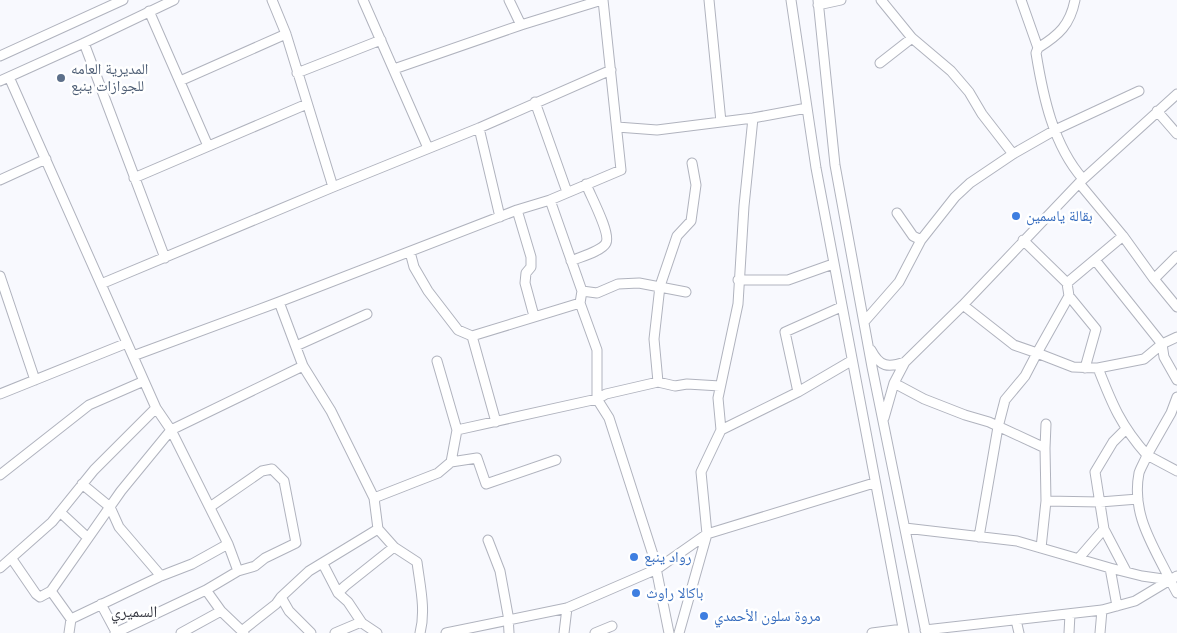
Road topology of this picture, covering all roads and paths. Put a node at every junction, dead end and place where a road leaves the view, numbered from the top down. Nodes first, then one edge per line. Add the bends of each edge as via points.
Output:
1 (123, 0) edge
2 (174, 0) edge
3 (272, 0) edge
4 (509, 0) edge
5 (602, 0) edge
6 (709, 0) edge
7 (791, 0) edge
8 (841, 0) edge
9 (881, 0) edge
10 (1021, 0) edge
11 (1075, 0) edge
12 (368, 1) edge
13 (818, 3) edge
14 (149, 12) junction
15 (520, 25) junction
16 (286, 34) junction
17 (912, 38) junction
18 (381, 40) junction
19 (84, 44) junction
20 (1038, 48) junction
21 (0, 56) edge
22 (880, 63) dead end
23 (394, 69) junction
24 (611, 70) junction
25 (297, 73) junction
26 (9, 77) junction
27 (0, 81) edge
28 (180, 81) junction
29 (1139, 90) dead end
30 (1177, 94) edge
31 (535, 102) junction
32 (307, 104) junction
33 (807, 108) junction
34 (1157, 111) junction
35 (753, 118) junction
36 (721, 122) junction
37 (617, 127) junction
38 (479, 128) junction
39 (1055, 130) junction
40 (1177, 134) edge
41 (208, 146) junction
42 (428, 148) junction
43 (1013, 154) junction
44 (46, 159) junction
45 (692, 163) dead end
46 (134, 178) junction
47 (0, 180) edge
48 (1081, 181) junction
49 (586, 184) junction
50 (333, 187) junction
51 (567, 192) junction
52 (550, 200) junction
53 (517, 210) junction
54 (897, 213) dead end
55 (500, 217) junction
56 (1123, 236) junction
57 (921, 240) junction
58 (1023, 240) junction
59 (410, 252) junction
60 (1177, 256) edge
61 (165, 258) junction
62 (1095, 260) junction
63 (572, 261) junction
64 (833, 264) junction
65 (0, 276) edge
66 (1154, 279) junction
67 (738, 280) junction
68 (1067, 283) junction
69 (101, 284) junction
70 (660, 286) junction
71 (582, 291) junction
72 (686, 292) dead end
73 (1069, 296) junction
74 (279, 302) junction
75 (580, 303) junction
76 (963, 305) junction
77 (841, 307) junction
78 (1177, 307) edge
79 (367, 314) dead end
80 (534, 316) junction
81 (864, 322) junction
82 (472, 336) junction
83 (1177, 336) edge
84 (127, 343) junction
85 (1162, 344) junction
86 (868, 345) junction
87 (296, 346) junction
88 (1037, 353) junction
89 (133, 356) junction
90 (437, 360) dead end
91 (851, 361) junction
92 (905, 362) junction
93 (303, 366) junction
94 (1085, 368) junction
95 (1098, 368) junction
96 (35, 380) junction
97 (1177, 380) edge
98 (144, 381) junction
99 (658, 382) junction
100 (894, 383) junction
101 (720, 386) junction
102 (798, 392) junction
103 (0, 394) edge
104 (1177, 397) edge
105 (597, 399) junction
106 (156, 408) junction
107 (496, 422) junction
108 (883, 423) junction
109 (1046, 424) dead end
110 (998, 427) junction
111 (1126, 429) junction
112 (171, 430) junction
113 (458, 430) junction
114 (721, 430) junction
115 (1045, 448) junction
116 (1147, 456) junction
117 (556, 460) dead end
118 (451, 462) junction
119 (1177, 471) edge
120 (0, 476) edge
121 (874, 483) junction
122 (82, 484) junction
123 (374, 498) junction
124 (1138, 499) junction
125 (1046, 501) junction
126 (1100, 502) junction
127 (110, 507) junction
128 (210, 507) junction
129 (60, 512) junction
130 (905, 528) junction
131 (378, 529) junction
132 (1104, 529) junction
133 (707, 534) junction
134 (979, 537) junction
135 (88, 538) junction
136 (488, 540) dead end
137 (228, 544) junction
138 (394, 547) junction
139 (1041, 548) junction
140 (1079, 558) junction
141 (12, 559) junction
142 (322, 564) junction
143 (0, 568) edge
144 (1110, 568) junction
145 (657, 569) junction
146 (1126, 571) junction
147 (238, 572) junction
148 (160, 576) junction
149 (1174, 578) edge
150 (206, 590) junction
151 (51, 591) junction
152 (338, 593) junction
153 (1177, 593) edge
154 (281, 597) junction
155 (101, 604) junction
156 (1117, 606) junction
157 (567, 608) junction
158 (1102, 610) junction
159 (221, 611) junction
160 (1070, 614) junction
161 (71, 619) junction
162 (1016, 620) junction
163 (508, 621) junction
164 (360, 622) junction
165 (612, 626) dead end
166 (904, 631) edge
167 (244, 632) edge
168 (926, 632) edge
169 (69, 633) edge
170 (116, 633) edge
171 (182, 633) edge
172 (311, 633) edge
173 (335, 633) edge
174 (377, 633) edge
175 (420, 633) edge
176 (446, 633) edge
177 (509, 633) edge
178 (564, 633) edge
179 (595, 633) edge
180 (669, 633) edge
181 (679, 633) edge
182 (872, 633) edge
183 (1019, 633) edge
184 (1069, 633) edge
185 (1100, 633) edge

1 - 21 street
2 - 14 street
3 - 16 street
4 - 15 street
5 - 15 street
5 - 24 street
6 - 36 street
7 - 33 street
8 - 13 street
9 - 17 street
10 - 20 street
11 - 20 street via 1072,15 1058,35
12 - 18 street
13 - 81 street via 835,165
14 - 19 street
14 - 28 street
15 - 23 street
16 - 25 street
16 - 28 street
17 - 22 street
17 - 43 street via 951,70
18 - 23 street
18 - 25 street
19 - 26 street
19 - 46 street
20 - 39 street via 1041,84
23 - 42 street
24 - 31 street
24 - 37 street
25 - 32 street
26 - 27 street
26 - 44 street
28 - 41 street
29 - 39 street
30 - 34 street
31 - 38 street
31 - 51 street
32 - 41 street
32 - 50 street
33 - 35 street
33 - 64 street
34 - 40 street
34 - 48 street
35 - 36 street
35 - 67 street
36 - 37 street via 657,130
37 - 49 street via 621,170
38 - 42 street
38 - 55 street
39 - 43 street
39 - 48 street
41 - 46 street
42 - 50 street
43 - 57 street via 955,197
44 - 47 street
44 - 69 street
45 - 70 street via 696,185 691,221 677,236
46 - 61 street
48 - 56 street
48 - 58 street
49 - 51 street
49 - 63 street via 607,238 601,248
50 - 61 street
51 - 52 street
52 - 53 street
52 - 63 street
53 - 55 street
53 - 80 street via 531,257 525,283
54 - 57 street via 914,236
55 - 59 street
56 - 62 street
56 - 66 street
57 - 81 street via 899,282
58 - 68 street
58 - 76 street
59 - 74 street
59 - 82 street via 414,267 428,291 458,330
60 - 66 street
61 - 69 street
62 - 68 street
62 - 85 street
63 - 71 street
64 - 67 street via 788,280
64 - 77 street
65 - 96 street
66 - 78 street
67 - 101 street via 738,304
68 - 73 street
69 - 84 street
70 - 71 street via 618,284 597,293
70 - 72 street
70 - 99 street via 654,338
71 - 75 street
73 - 88 street
73 - 94 street via 1096,329
74 - 87 street
74 - 89 street
75 - 80 street
75 - 105 street via 597,350
76 - 88 street via 1014,345
76 - 92 street
77 - 91 street
77 - 102 street via 785,332
79 - 87 street
80 - 82 street
81 - 86 street
82 - 107 street
83 - 85 street
84 - 89 street
84 - 96 street
85 - 95 street via 1144,359
85 - 97 street via 1164,357
86 - 92 street via 875,358 884,365
86 - 108 street
87 - 93 street
88 - 94 street via 1073,367
88 - 110 street via 1025,376 1006,400
89 - 98 street
90 - 113 street
91 - 102 street
91 - 121 street
92 - 100 street
93 - 112 street
93 - 123 street via 331,411
94 - 95 street
95 - 111 street
96 - 103 street
98 - 106 street
98 - 120 street via 89,405
99 - 101 street via 675,386
99 - 105 street
100 - 108 street
100 - 110 street
101 - 114 street
102 - 114 street
104 - 116 street
105 - 107 street
105 - 145 street via 609,418
106 - 112 street
106 - 122 street
107 - 113 street
108 - 130 street
109 - 115 street
110 - 115 street
110 - 134 street
111 - 116 street
111 - 126 street via 1113,442 1095,472
112 - 127 street
112 - 128 street
113 - 118 street
114 - 133 street via 701,472
115 - 125 street
116 - 119 street
116 - 124 street via 1139,472
117 - 118 street via 486,484 477,458
118 - 123 street via 438,473
121 - 133 street
121 - 166 street
122 - 127 street
122 - 129 street
123 - 131 street
124 - 126 street
124 - 149 street via 1142,523
125 - 126 street
125 - 139 street
126 - 132 street
127 - 135 street
127 - 148 street via 119,527
128 - 137 street
128 - 147 street via 262,471 272,469 284,481 296,543
129 - 135 street
129 - 141 street
130 - 134 street
130 - 168 street
131 - 138 street
131 - 142 street
132 - 140 street
132 - 146 street
133 - 145 street
133 - 181 street
134 - 139 street via 1017,541
135 - 151 street
136 - 163 street via 500,572
137 - 147 street
137 - 148 street via 192,564
138 - 152 street
138 - 175 street via 417,562 422,596
139 - 140 street
140 - 144 street
141 - 143 street
141 - 151 street via 36,594 40,597
142 - 152 street
142 - 154 street
144 - 146 street
144 - 156 street
145 - 157 street
145 - 180 street
146 - 149 street
147 - 150 street
148 - 155 street
149 - 153 street
149 - 156 street via 1135,601
150 - 159 street
150 - 170 street
151 - 161 street
152 - 164 street via 348,602
154 - 167 street
154 - 172 street via 289,611
155 - 161 street
155 - 170 street
156 - 158 street
157 - 163 street
157 - 178 street
158 - 160 street
158 - 185 street
159 - 167 street
159 - 171 street
160 - 162 street
160 - 184 street
161 - 169 street
162 - 168 street
162 - 183 street
163 - 176 street
163 - 177 street
164 - 173 street
164 - 174 street
165 - 179 street
166 - 182 street

